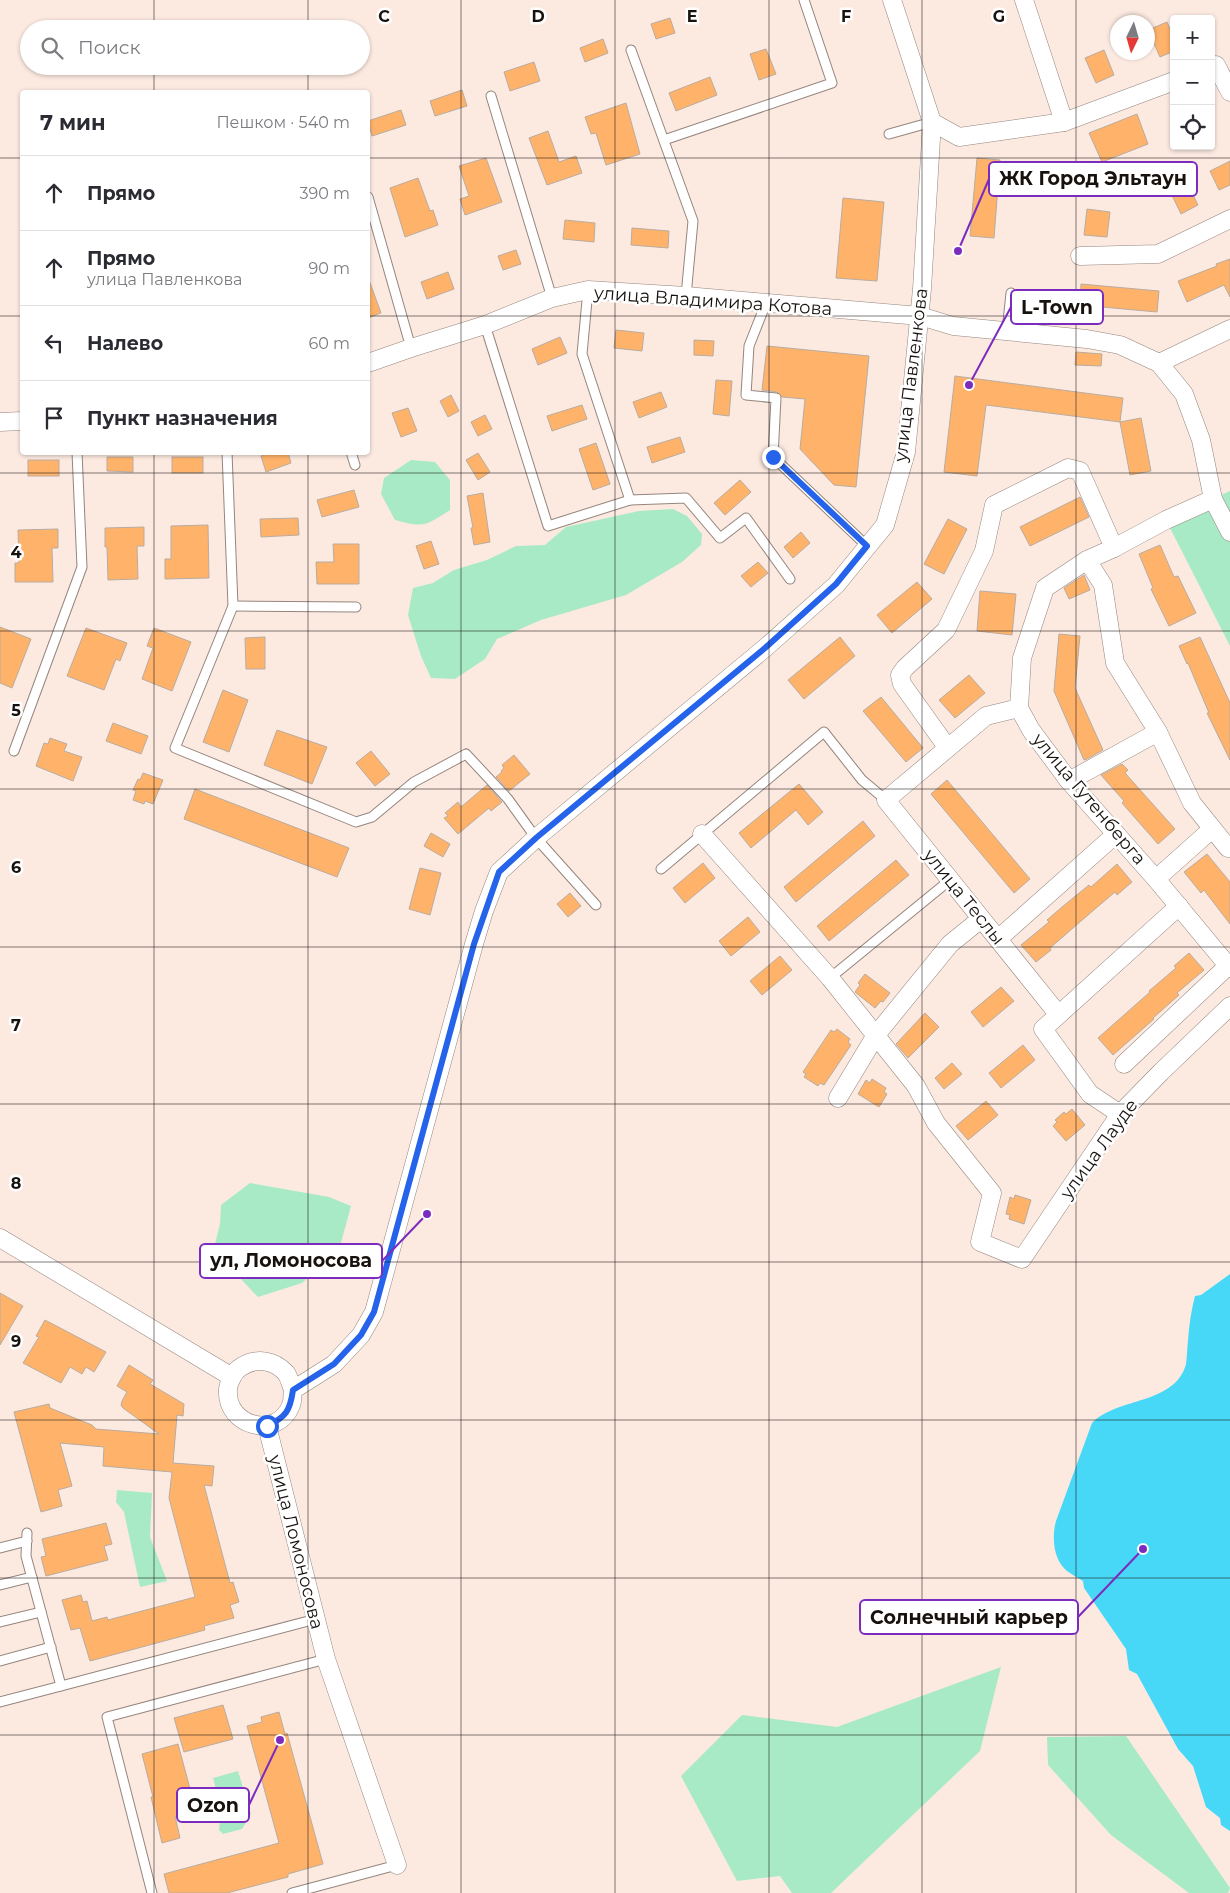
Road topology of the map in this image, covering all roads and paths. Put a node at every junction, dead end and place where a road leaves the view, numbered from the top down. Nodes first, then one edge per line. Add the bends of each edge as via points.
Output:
1 (804, 0) edge
2 (892, 0) edge
3 (1024, 0) edge
4 (631, 50) dead end
5 (1219, 63) edge
6 (1170, 82) edge
7 (1230, 92) edge
8 (491, 96) dead end
9 (932, 122) junction
10 (1064, 122) junction
11 (889, 134) dead end
12 (664, 140) junction
13 (370, 204) edge
14 (1230, 219) edge
15 (1080, 256) dead end
16 (588, 290) junction
17 (1011, 293) dead end
18 (686, 296) junction
19 (552, 298) junction
20 (766, 303) junction
21 (920, 316) junction
22 (485, 325) junction
23 (1230, 329) edge
24 (1007, 331) junction
25 (411, 348) junction
26 (370, 362) edge
27 (1158, 364) junction
28 (0, 422) edge
29 (20, 422) edge
30 (77, 455) edge
31 (228, 455) edge
32 (352, 455) edge
33 (355, 465) dead end
34 (1213, 499) junction
35 (630, 500) junction
36 (1230, 532) edge
37 (867, 546) junction
38 (1114, 548) junction
39 (1086, 560) junction
40 (790, 579) dead end
41 (233, 606) junction
42 (356, 607) dead end
43 (1019, 708) junction
44 (1158, 732) junction
45 (947, 747) junction
46 (14, 751) dead end
47 (1069, 781) junction
48 (886, 800) junction
49 (1212, 829) junction
50 (702, 834) junction
51 (1116, 834) junction
52 (536, 838) junction
53 (1228, 848) dead end
54 (661, 869) dead end
55 (1156, 878) junction
56 (950, 880) junction
57 (596, 905) dead end
58 (1179, 906) junction
59 (981, 919) junction
60 (998, 939) junction
61 (1229, 966) edge
62 (830, 978) junction
63 (1230, 1006) edge
64 (1058, 1014) junction
65 (876, 1035) junction
66 (1124, 1064) dead end
67 (838, 1098) dead end
68 (1120, 1114) junction
69 (0, 1238) edge
70 (232, 1377) junction
71 (293, 1390) junction
72 (267, 1426) junction
73 (0, 1548) edge
74 (32, 1577) junction
75 (0, 1585) edge
76 (41, 1612) junction
77 (316, 1619) junction
78 (0, 1622) edge
79 (51, 1647) junction
80 (326, 1659) junction
81 (0, 1661) edge
82 (61, 1686) junction
83 (0, 1702) edge
84 (397, 1865) joint
85 (152, 1893) edge
86 (292, 1893) edge

1 - 12 lane via 832,83
2 - 9 street, улица Павленкова
3 - 10 street
4 - 12 lane
5 - 7 street
6 - 10 street
8 - 19 lane
9 - 10 street via 959,136
9 - 11 lane
9 - 21 street, улица Павленкова
12 - 18 lane via 693,221
13 - 25 lane
14 - 15 street via 1158,254
16 - 18 street, улица Владимира Котова
16 - 19 street, улица Владимира Котова
16 - 35 lane via 582,354
17 - 24 lane
18 - 20 street, улица Владимира Котова
19 - 22 street, улица Владимира Котова
20 - 21 street, улица Владимира Котова
20 - 37 lane via 750,346 746,395 776,398 773,457
21 - 24 street, улица Владимира Котова via 953,326
21 - 37 street, улица Павленкова via 906,452 885,525
22 - 25 street, улица Владимира Котова
22 - 35 lane via 548,526
23 - 27 street
24 - 27 street, улица Владимира Котова via 1120,345
25 - 26 street, улица Владимира Котова
27 - 34 street via 1184,394 1201,440
28 - 29 street
30 - 46 lane via 82,567
31 - 41 lane
32 - 33 lane
34 - 36 street
34 - 38 street
35 - 40 lane via 686,498 720,538 746,518
37 - 52 street, улица Павленкова via 836,584 765,648
38 - 39 street
38 - 45 street via 1080,471 1068,468 994,505 984,551 946,630 900,675 902,684
39 - 43 street via 1045,588 1022,658
39 - 44 street via 1103,585 1115,663
41 - 42 lane
41 - 52 lane via 175,748 356,822 372,817 414,782 466,754 508,798
43 - 45 street via 986,716
43 - 47 street, улица Гутенберга via 1031,730
44 - 47 street
44 - 49 street via 1192,803
45 - 48 street
47 - 51 street, улица Гутенберга
48 - 50 lane via 862,780 824,732
48 - 56 street, улица Теслы
49 - 53 street
49 - 55 street
50 - 54 lane
50 - 62 street
51 - 55 street, улица Гутенберга
51 - 60 street
52 - 57 lane
52 - 71 street, улица Павленкова via 499,872 484,911 374,1312 361,1335 334,1364
55 - 58 street, улица Гутенберга
56 - 59 street, улица Теслы
56 - 62 lane
58 - 61 street, улица Гутенберга
58 - 64 street
59 - 60 street, улица Теслы
59 - 65 street via 950,944
60 - 64 street, улица Теслы
61 - 66 street
62 - 65 street
63 - 68 street, улица Лауде
64 - 68 street via 1043,1029 1090,1094
65 - 67 street
65 - 68 street, улица Лауде via 916,1086 936,1123 992,1193 980,1242 1022,1259
69 - 70 street
70 - 71 street via 240,1367 256,1360 273,1363 287,1374
70 - 72 street via 227,1399 235,1415 249,1425
71 - 72 street via 291,1406 281,1419
72 - 77 street, улица Ломоносова
73 - 74 lane via 27,1537 26,1556
74 - 75 lane
74 - 76 lane
76 - 78 lane
76 - 79 lane
77 - 80 street, улица Ломоносова
77 - 82 lane
79 - 81 lane
79 - 82 lane
80 - 84 street, улица Ломоносова
80 - 85 lane via 107,1717
82 - 83 lane
84 - 86 lane

